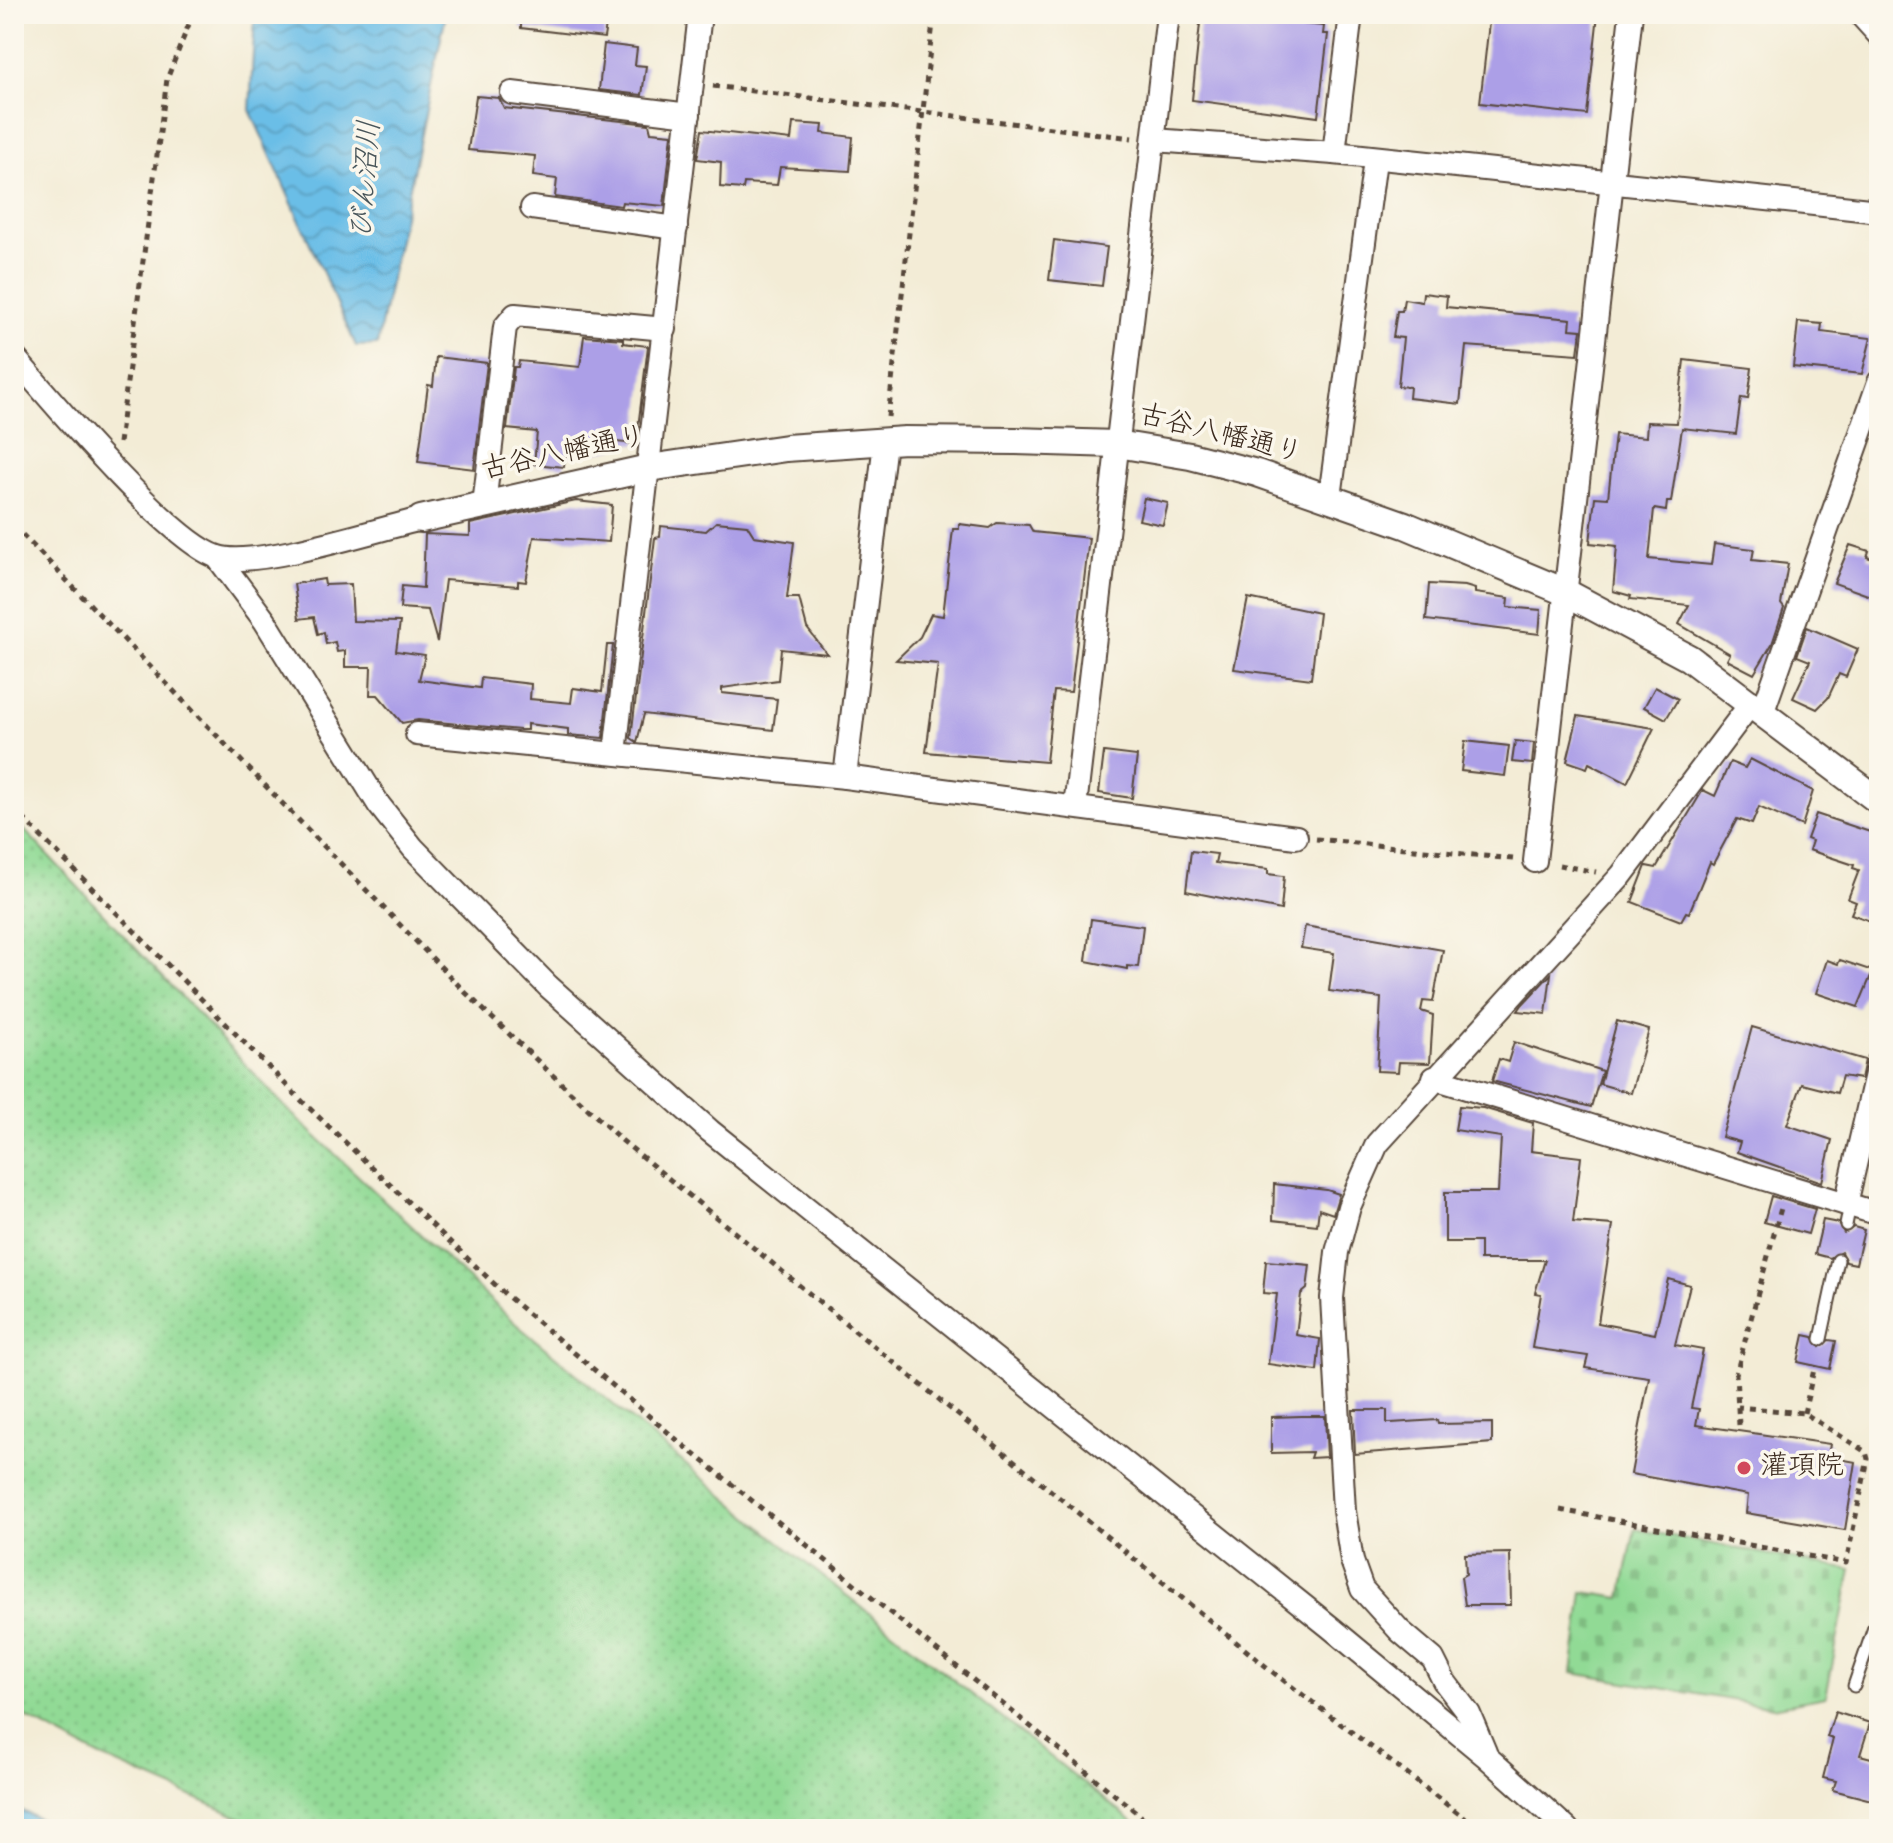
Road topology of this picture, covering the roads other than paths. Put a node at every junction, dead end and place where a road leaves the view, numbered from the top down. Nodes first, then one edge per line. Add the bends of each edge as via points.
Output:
1 (700, 14) edge
2 (1168, 14) edge
3 (1351, 14) edge
4 (1631, 14) edge
5 (1860, 14) edge
6 (1879, 35) edge
7 (512, 93) dead end
8 (689, 115) junction
9 (1154, 140) junction
10 (1334, 153) junction
11 (1375, 160) junction
12 (1611, 182) junction
13 (532, 208) dead end
14 (1879, 211) edge
15 (676, 228) junction
16 (665, 329) junction
17 (14, 357) edge
18 (1879, 382) edge
19 (885, 442) junction
20 (1117, 444) junction
21 (649, 468) junction
22 (1330, 497) junction
23 (484, 505) junction
24 (421, 519) joint
25 (218, 558) junction
26 (1565, 592) junction
27 (1757, 707) junction
28 (417, 734) dead end
29 (615, 753) junction
30 (845, 777) junction
31 (1879, 801) edge
32 (1075, 807) junction
33 (1296, 837) road end
34 (1535, 861) road end
35 (1879, 1061) edge
36 (1434, 1078) junction
37 (1847, 1211) junction
38 (1879, 1214) edge
39 (1838, 1260) dead end
40 (1821, 1339) dead end
41 (1879, 1613) edge
42 (1854, 1686) dead end
43 (1487, 1757) junction
44 (1567, 1829) edge

1 - 8 street
2 - 9 street
3 - 10 street
4 - 12 street
5 - 6 street
7 - 8 street
8 - 15 street
9 - 10 street
9 - 20 street
10 - 11 street
11 - 12 street
11 - 22 street
12 - 14 street
12 - 26 street
13 - 15 street
15 - 16 street
16 - 21 street
16 - 23 street via 515,315 505,327
17 - 25 street via 115,468 188,538
18 - 27 street
19 - 20 street, 古谷八幡通り
19 - 21 street, 古谷八幡通り via 786,448
19 - 30 street
20 - 22 street, 古谷八幡通り via 1243,470
20 - 32 street
21 - 23 street, 古谷八幡通り
21 - 29 street
22 - 26 street, 古谷八幡通り
23 - 24 street, 古谷八幡通り
24 - 25 street via 257,557
25 - 43 street via 265,621 379,805 413,848 548,986 710,1131 1110,1448
26 - 27 street, 古谷八幡通り via 1689,658
26 - 34 street
27 - 31 street, 古谷八幡通り
27 - 36 street via 1621,876
28 - 29 street
29 - 30 street
30 - 32 street
32 - 33 street
35 - 37 street
36 - 37 street via 1788,1186
36 - 43 street via 1377,1144 1349,1207 1337,1252 1332,1298 1344,1511 1362,1589 1433,1659 1469,1714
37 - 38 street
39 - 40 lane
41 - 42 lane
43 - 44 street

